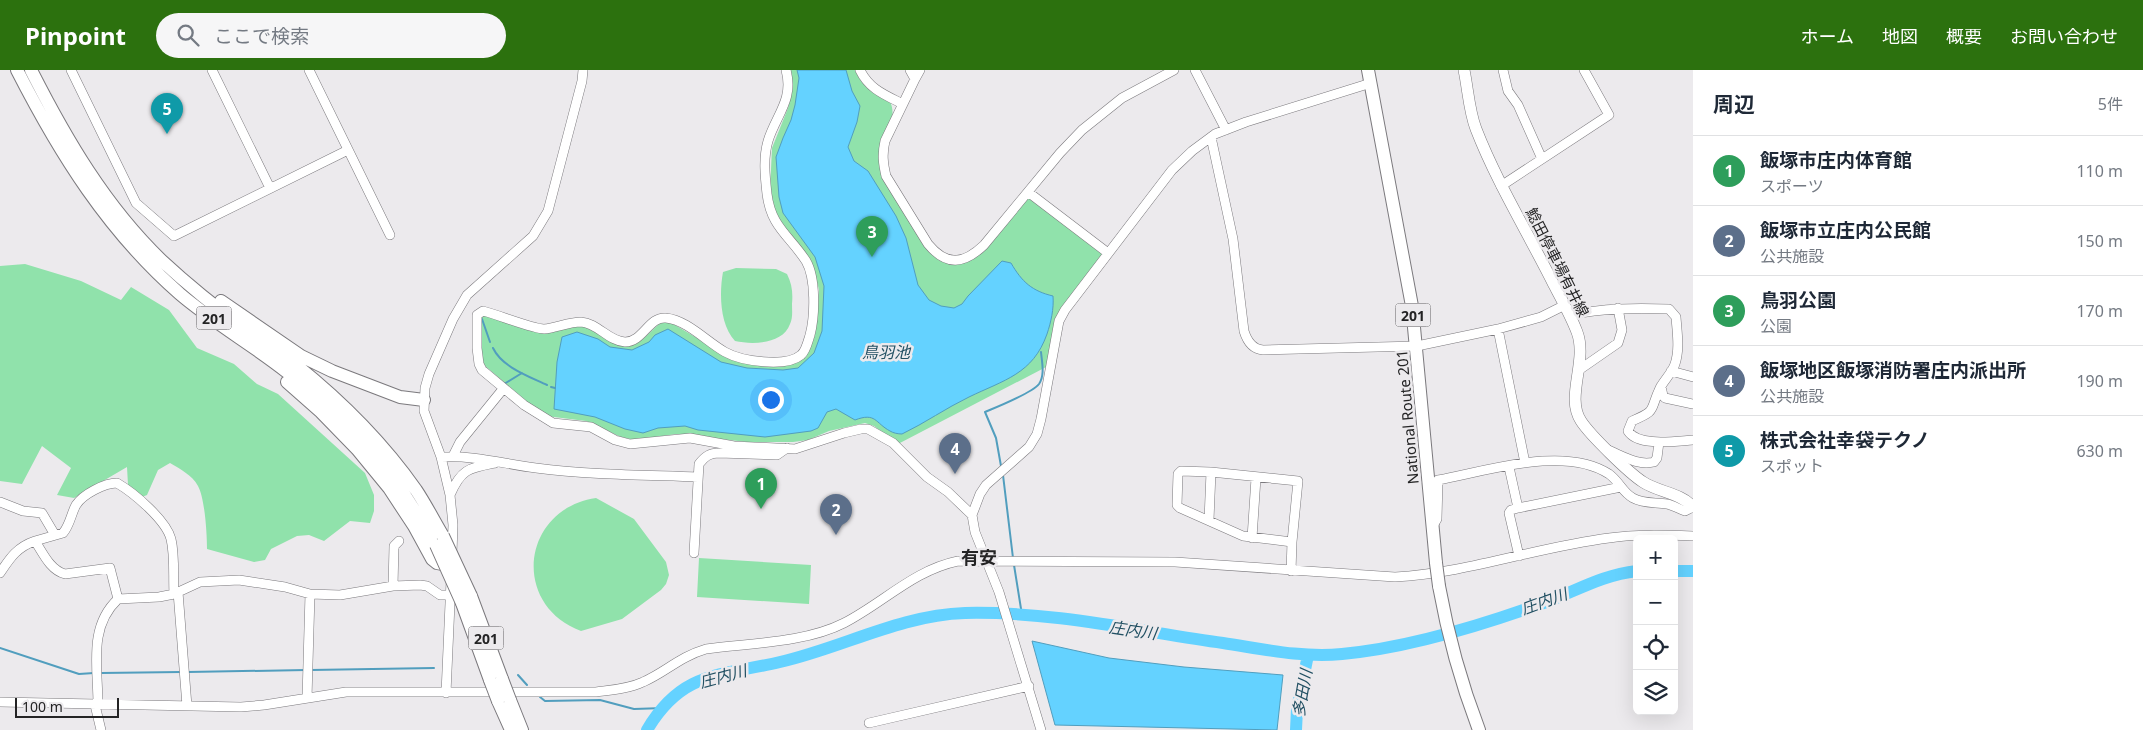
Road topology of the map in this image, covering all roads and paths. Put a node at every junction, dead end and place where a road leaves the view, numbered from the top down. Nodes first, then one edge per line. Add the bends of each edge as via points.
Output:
1 (17, 70) edge
2 (31, 70) edge
3 (71, 70) edge
4 (212, 70) edge
5 (309, 70) edge
6 (582, 70) edge
7 (786, 70) edge
8 (860, 70) edge
9 (910, 70) edge
10 (920, 70) edge
11 (1174, 70) edge
12 (1195, 70) edge
13 (1464, 70) edge
14 (1502, 70) edge
15 (1584, 70) edge
16 (1369, 76) edge
17 (915, 79) junction
18 (903, 104) junction
19 (1226, 130) junction
20 (1211, 137) junction
21 (348, 150) junction
22 (1542, 159) junction
23 (1502, 186) junction
24 (270, 188) junction
25 (1028, 192) junction
26 (390, 235) dead end
27 (1108, 253) junction
28 (162, 260) junction
29 (181, 294) junction
30 (1618, 308) junction
31 (1568, 310) junction
32 (1498, 329) junction
33 (1416, 346) junction
34 (1579, 370) junction
35 (1671, 371) junction
36 (1693, 377) edge
37 (1661, 386) junction
38 (503, 389) junction
39 (424, 400) junction
40 (1693, 404) edge
41 (1693, 440) edge
42 (1659, 442) junction
43 (787, 448) junction
44 (1606, 449) junction
45 (453, 456) junction
46 (441, 457) junction
47 (500, 462) junction
48 (1525, 463) junction
49 (1509, 466) junction
50 (1211, 472) junction
51 (698, 476) junction
52 (1256, 478) junction
53 (1621, 487) junction
54 (450, 494) junction
55 (0, 502) edge
56 (1693, 507) edge
57 (1518, 508) junction
58 (972, 515) junction
59 (1209, 520) junction
60 (1432, 526) junction
61 (54, 536) junction
62 (1693, 536) edge
63 (1252, 538) junction
64 (35, 541) junction
65 (399, 541) dead end
66 (440, 541) junction
67 (1292, 542) junction
68 (694, 553) dead end
69 (1519, 556) junction
70 (988, 561) junction
71 (452, 566) junction
72 (1291, 571) junction
73 (0, 573) edge
74 (393, 586) junction
75 (176, 593) junction
76 (310, 594) junction
77 (450, 595) junction
78 (118, 599) junction
79 (1028, 686) junction
80 (446, 693) junction
81 (307, 698) junction
82 (0, 702) edge
83 (506, 704) junction
84 (97, 705) junction
85 (187, 706) junction
86 (869, 723) dead end
87 (101, 730) edge
88 (506, 730) edge
89 (511, 730) edge
90 (524, 730) edge
91 (1041, 730) edge
92 (1478, 730) edge

1 - 29 highway, 201 via 90,196 127,242
2 - 28 highway, 201 via 56,119 105,195
3 - 24 street via 136,203 174,236
4 - 24 street
5 - 21 street
6 - 39 street via 582,81 548,211 533,236 467,295 429,374
7 - 38 street via 788,95 764,158 768,208 811,272 812,319 804,352 790,361 740,358 666,318 655,321 637,338 625,342 581,322 542,329 482,311 477,315 479,364
8 - 18 street via 875,90
9 - 17 street
10 - 17 street
11 - 25 street via 1122,98 1082,130
12 - 19 street
13 - 23 main road, 鯰田停車場有井線 via 1475,128
14 - 22 street via 1508,91 1518,105
15 - 22 street via 1609,115
16 - 19 street
16 - 33 highway, National Route 201 / 201 via 1405,260
17 - 18 street
18 - 25 street via 885,141 883,165 890,182 936,254 952,260 974,254
19 - 20 street
20 - 27 street via 1172,170
20 - 33 street via 1233,238 1244,331 1250,344 1263,350
21 - 24 street
21 - 26 street
22 - 23 street
23 - 31 main road, 鯰田停車場有井線
25 - 27 street
27 - 58 street via 1059,321 1037,434 1022,455 986,485
28 - 39 highway via 301,356 400,397
28 - 66 highway, 201 via 214,306 294,364 378,441 417,491
29 - 66 highway, 201 via 328,406 368,446
29 - 71 highway via 321,412 389,488 432,559
30 - 31 street
30 - 34 street via 1622,330 1618,343
30 - 35 street via 1669,309 1674,313 1678,352
31 - 32 street
31 - 34 main road, 鯰田停車場有井線 via 1580,345
32 - 33 street
32 - 48 street
33 - 60 highway, National Route 201 / 201
34 - 44 main road, 鯰田停車場有井線 via 1576,414
35 - 36 street
35 - 37 street
37 - 40 street via 1665,398
37 - 42 street via 1653,410 1632,421 1628,431 1635,437
38 - 43 street via 553,423 590,427 630,444 690,438 734,446
38 - 45 street via 460,442
39 - 46 street via 427,422
41 - 42 street
42 - 44 street via 1657,458 1651,463 1637,462
43 - 51 street via 777,455 710,453 699,464
43 - 58 street via 802,448 844,433 868,429 898,448 926,477
44 - 56 main road, 鯰田停車場有井線 via 1641,481
45 - 46 street
45 - 47 street
46 - 54 street
47 - 51 street via 556,470
47 - 54 street via 462,473
48 - 49 street
48 - 53 street via 1561,460 1582,463 1610,475
49 - 57 street
49 - 60 street via 1438,480 1437,519
50 - 52 street
50 - 59 street
50 - 59 street via 1181,471 1178,474 1177,505
51 - 68 street
52 - 63 street
52 - 67 street via 1298,481
53 - 56 street via 1638,500 1669,504 1685,512
53 - 57 street
54 - 71 street
55 - 61 street via 42,514
57 - 69 street via 1509,513
58 - 70 street
59 - 63 street
60 - 92 highway, National Route 201 / 201, bridge via 1444,612
61 - 64 street
61 - 75 street via 66,530 82,498 117,483 166,528 171,539
62 - 69 street via 1610,537
63 - 67 street
64 - 73 street via 16,551
64 - 78 street via 60,573 110,568
65 - 74 street via 394,546
66 - 83 highway, 201, bridge via 467,599
67 - 72 street
69 - 72 street via 1431,575 1395,577
70 - 72 street via 1176,562
70 - 79 street
70 - 80 street via 958,561 938,566 821,633 706,649 688,654 642,682 618,689
71 - 77 street
74 - 76 street via 340,595
74 - 77 street via 420,584 440,595
75 - 76 street via 200,582 239,580
75 - 78 street
75 - 85 street
76 - 81 street
77 - 80 street
78 - 84 street via 106,613 98,632
79 - 86 street
79 - 91 street
80 - 81 street via 346,692
81 - 85 street via 256,706
82 - 84 street
83 - 88 highway
83 - 89 highway, 201
83 - 90 highway
84 - 85 street
84 - 87 street

